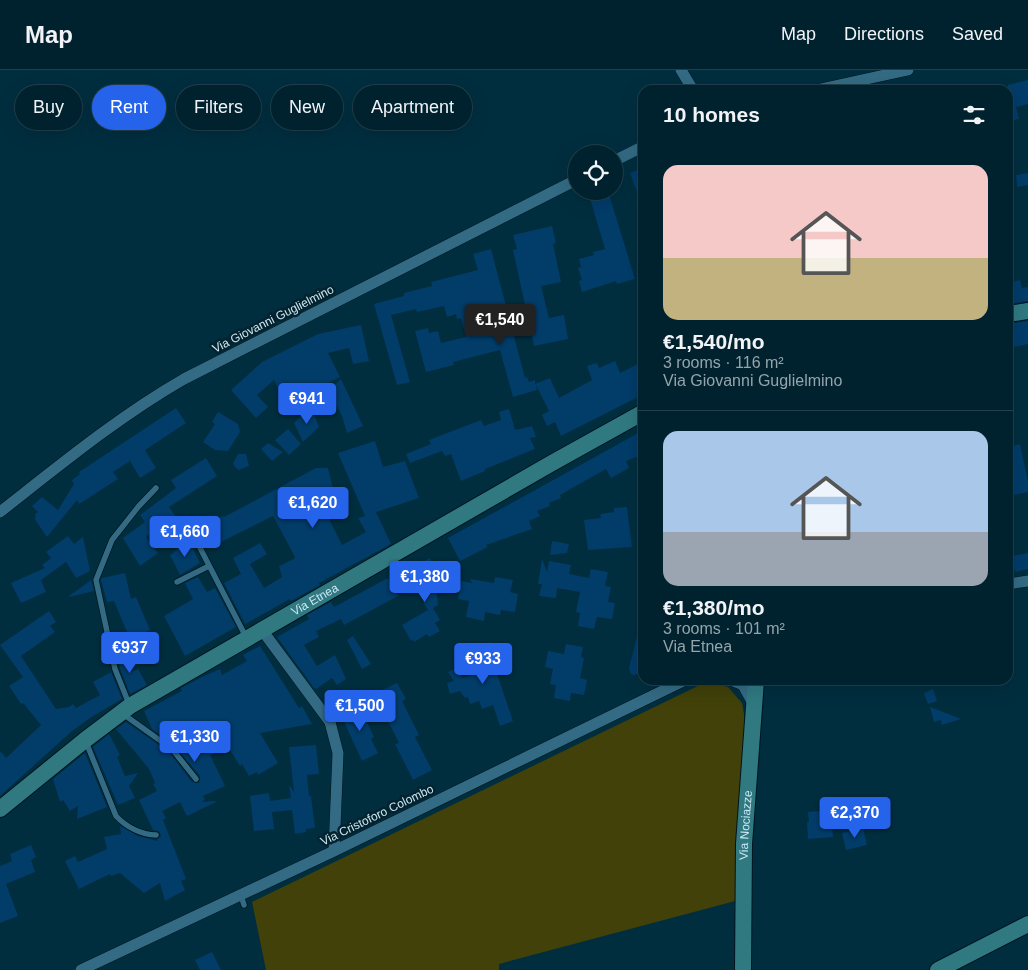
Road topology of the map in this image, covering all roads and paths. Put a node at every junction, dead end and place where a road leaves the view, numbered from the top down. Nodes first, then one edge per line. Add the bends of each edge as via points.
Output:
1 (681, 70) edge
2 (908, 70) edge
3 (689, 85) edge
4 (839, 85) edge
5 (638, 149) edge
6 (623, 156) edge
7 (568, 184) edge
8 (1028, 311) edge
9 (1013, 313) edge
10 (638, 415) edge
11 (156, 488) dead end
12 (0, 512) edge
13 (197, 542) dead end
14 (209, 566) junction
15 (1028, 581) edge
16 (177, 582) dead end
17 (1013, 583) edge
18 (262, 630) junction
19 (247, 639) junction
20 (676, 685) edge
21 (751, 685) edge
22 (125, 710) junction
23 (85, 740) junction
24 (196, 779) dead end
25 (0, 809) edge
26 (156, 834) dead end
27 (334, 851) junction
28 (1028, 924) edge
29 (81, 970) edge
30 (743, 970) edge
31 (938, 970) edge

1 - 3 street
2 - 4 street
5 - 6 street
7 - 12 street, Via Giovanni Guglielmino via 154,396 95,437
8 - 9 main road
10 - 18 main road, Via Etnea
11 - 22 lane via 112,540 96,580
13 - 14 lane
14 - 16 lane
14 - 19 lane
15 - 17 street
18 - 19 main road, Via Etnea
18 - 27 street via 330,722 338,753
19 - 22 main road, Via Etnea
20 - 27 street, Via Cristoforo Colombo
21 - 30 main road, Via Nociazze via 754,705 744,844
22 - 23 main road, Via Etnea
22 - 24 lane via 172,749
23 - 25 main road, Via Etnea
23 - 26 lane via 116,816 122,823 147,835
27 - 29 street, Via Cristoforo Colombo via 242,900
28 - 31 main road

